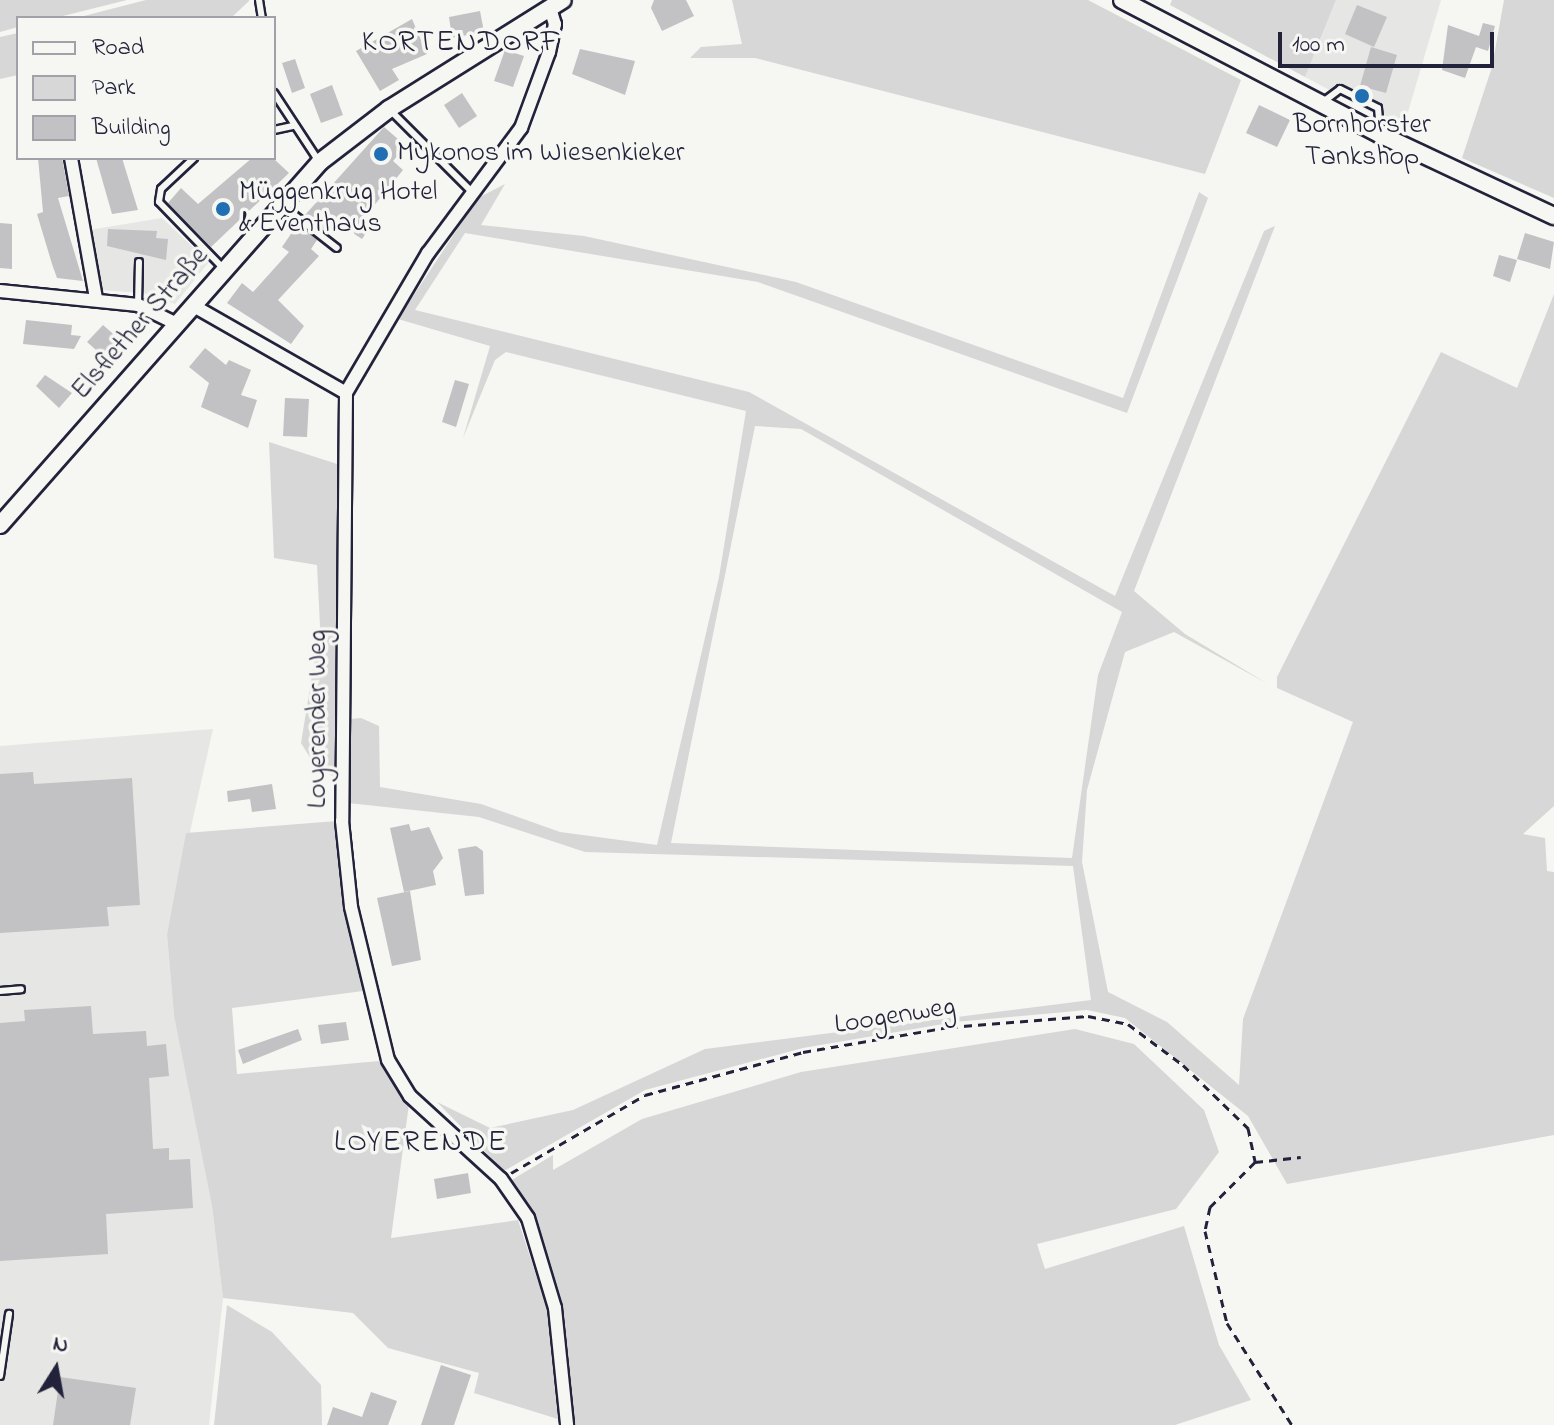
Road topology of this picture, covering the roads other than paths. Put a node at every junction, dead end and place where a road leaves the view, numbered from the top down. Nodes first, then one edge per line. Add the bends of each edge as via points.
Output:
1 (1122, 0) edge
2 (553, 3) edge
3 (276, 96) edge
4 (1319, 104) junction
5 (389, 109) junction
6 (293, 126) junction
7 (276, 130) edge
8 (1381, 135) junction
9 (71, 160) edge
10 (192, 160) edge
11 (320, 162) junction
12 (475, 195) junction
13 (281, 204) junction
14 (1554, 216) edge
15 (337, 248) dead end
16 (139, 262) dead end
17 (224, 269) junction
18 (0, 291) edge
19 (96, 299) junction
20 (138, 305) junction
21 (192, 305) junction
22 (177, 324) junction
23 (346, 393) junction
24 (0, 525) edge
25 (21, 989) dead end
26 (0, 991) edge
27 (9, 1314) dead end
28 (0, 1376) edge
29 (567, 1425) edge

1 - 4 main road
2 - 5 main road, Elsflether Straße
2 - 12 street, Loyerender Weg via 549,52 521,128
3 - 6 lane
4 - 8 main road
4 - 8 lane via 1340,89 1378,108
5 - 11 main road, Elsflether Straße
5 - 12 lane
6 - 7 lane
6 - 11 lane
8 - 14 main road
9 - 19 street
10 - 17 lane via 161,189 159,202
11 - 13 main road, Elsflether Straße
12 - 23 street, Loyerender Weg via 428,253
13 - 15 lane
13 - 17 main road, Elsflether Straße
16 - 20 lane
17 - 21 main road, Elsflether Straße
18 - 19 street
19 - 20 street
20 - 22 street
21 - 22 main road, Elsflether Straße
21 - 23 street
22 - 24 main road, Elsflether Straße
23 - 29 street, Loyerender Weg via 342,821 351,907 388,1060 440,1129 501,1179 528,1218 555,1308
25 - 26 lane
27 - 28 lane

